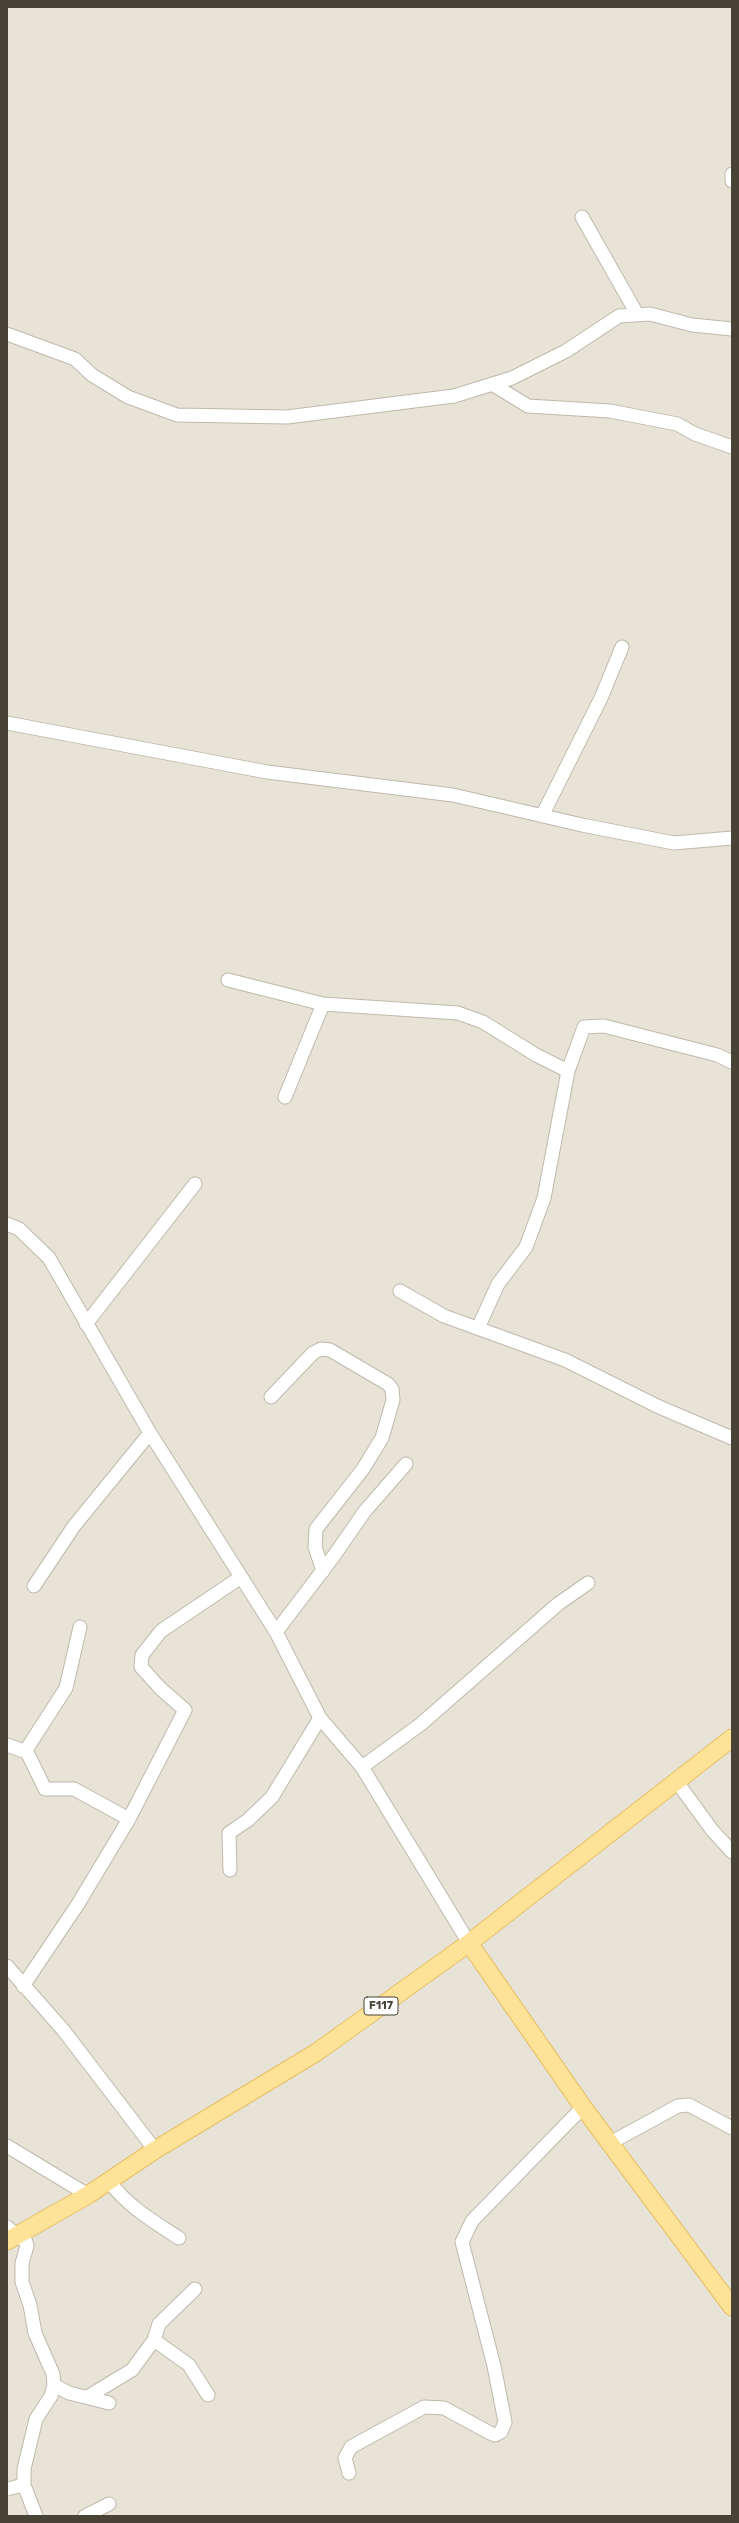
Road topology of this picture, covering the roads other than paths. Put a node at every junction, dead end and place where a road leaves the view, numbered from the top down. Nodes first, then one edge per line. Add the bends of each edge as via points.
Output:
1 (732, 174) edge
2 (732, 180) edge
3 (582, 217) dead end
4 (637, 314) junction
5 (732, 329) edge
6 (7, 334) edge
7 (492, 384) junction
8 (732, 447) edge
9 (622, 647) dead end
10 (7, 723) edge
11 (542, 816) junction
12 (732, 838) edge
13 (228, 980) dead end
14 (323, 1004) junction
15 (732, 1062) edge
16 (568, 1071) junction
17 (285, 1097) dead end
18 (195, 1184) dead end
19 (7, 1224) edge
20 (400, 1291) dead end
21 (86, 1324) junction
22 (478, 1328) junction
23 (271, 1397) dead end
24 (150, 1433) junction
25 (732, 1438) edge
26 (406, 1464) dead end
27 (323, 1571) junction
28 (241, 1577) junction
29 (588, 1582) dead end
30 (34, 1586) dead end
31 (80, 1627) dead end
32 (276, 1632) junction
33 (320, 1718) junction
34 (732, 1738) edge
35 (7, 1745) edge
36 (26, 1750) junction
37 (362, 1768) junction
38 (677, 1782) junction
39 (129, 1819) junction
40 (732, 1852) edge
41 (230, 1870) dead end
42 (469, 1943) junction
43 (7, 1966) edge
44 (23, 1986) junction
45 (583, 2107) junction
46 (732, 2128) edge
47 (610, 2143) junction
48 (7, 2146) edge
49 (155, 2150) junction
50 (109, 2181) junction
51 (88, 2195) junction
52 (10, 2234) edge
53 (179, 2238) dead end
54 (195, 2289) dead end
55 (732, 2307) edge
56 (154, 2340) junction
57 (53, 2390) junction
58 (208, 2395) dead end
59 (89, 2396) junction
60 (109, 2403) dead end
61 (349, 2473) dead end
62 (24, 2485) junction
63 (7, 2489) edge
64 (109, 2504) dead end
65 (36, 2516) edge
66 (85, 2516) edge

1 - 2 street
3 - 4 street
4 - 5 street via 663,317 692,325
4 - 7 street via 619,316 566,351 512,378
6 - 7 street via 75,359 92,375 128,397 177,415 287,417 454,396
7 - 8 street via 528,406 610,411 677,424 695,434
9 - 11 street via 601,698
10 - 11 street via 267,772 453,795
11 - 12 street via 674,843
13 - 14 street
14 - 16 street via 458,1013 483,1022 536,1055
14 - 17 street
15 - 16 street via 717,1055 604,1026 591,1025 584,1028
16 - 22 street via 544,1198 526,1247 498,1284
18 - 21 street
19 - 21 street via 19,1229 48,1258
20 - 22 street via 444,1316
21 - 24 street
22 - 25 street via 565,1360 657,1406
23 - 27 street via 321,1349 330,1350 388,1384 392,1389 393,1400 382,1438 363,1469 316,1529 315,1547
24 - 28 street
24 - 30 street via 74,1526
26 - 27 street via 365,1511
27 - 32 street
28 - 32 street
28 - 39 street via 161,1631 142,1656 141,1667 185,1710
29 - 37 street via 558,1604 421,1724
31 - 36 street via 66,1688
32 - 33 street
33 - 37 street
33 - 41 street via 272,1797 248,1820 229,1833
34 - 38 main road, F117
35 - 36 street
36 - 39 street via 45,1788 74,1789
37 - 42 street
38 - 40 street via 712,1830
38 - 42 main road, F117
39 - 44 street via 78,1904
42 - 45 main road
42 - 49 main road, F117 via 317,2052
43 - 44 street
44 - 49 street via 64,2031
45 - 47 main road
45 - 61 street via 472,2221 462,2242 495,2373 505,2422 501,2432 495,2435 490,2433 444,2408 424,2407 351,2446 345,2458
46 - 47 street via 689,2105 678,2106
47 - 55 main road
48 - 51 street
49 - 50 main road, F117
50 - 51 main road, F117
50 - 53 street via 122,2197
51 - 52 main road, F117
52 - 57 street via 27,2246 22,2263 22,2282 30,2305 35,2333 53,2374
54 - 56 street via 159,2324
56 - 58 street via 189,2365
56 - 59 street via 132,2370
57 - 59 street
57 - 62 street via 36,2419 29,2440
59 - 60 street
62 - 63 street
62 - 65 street
64 - 66 street

